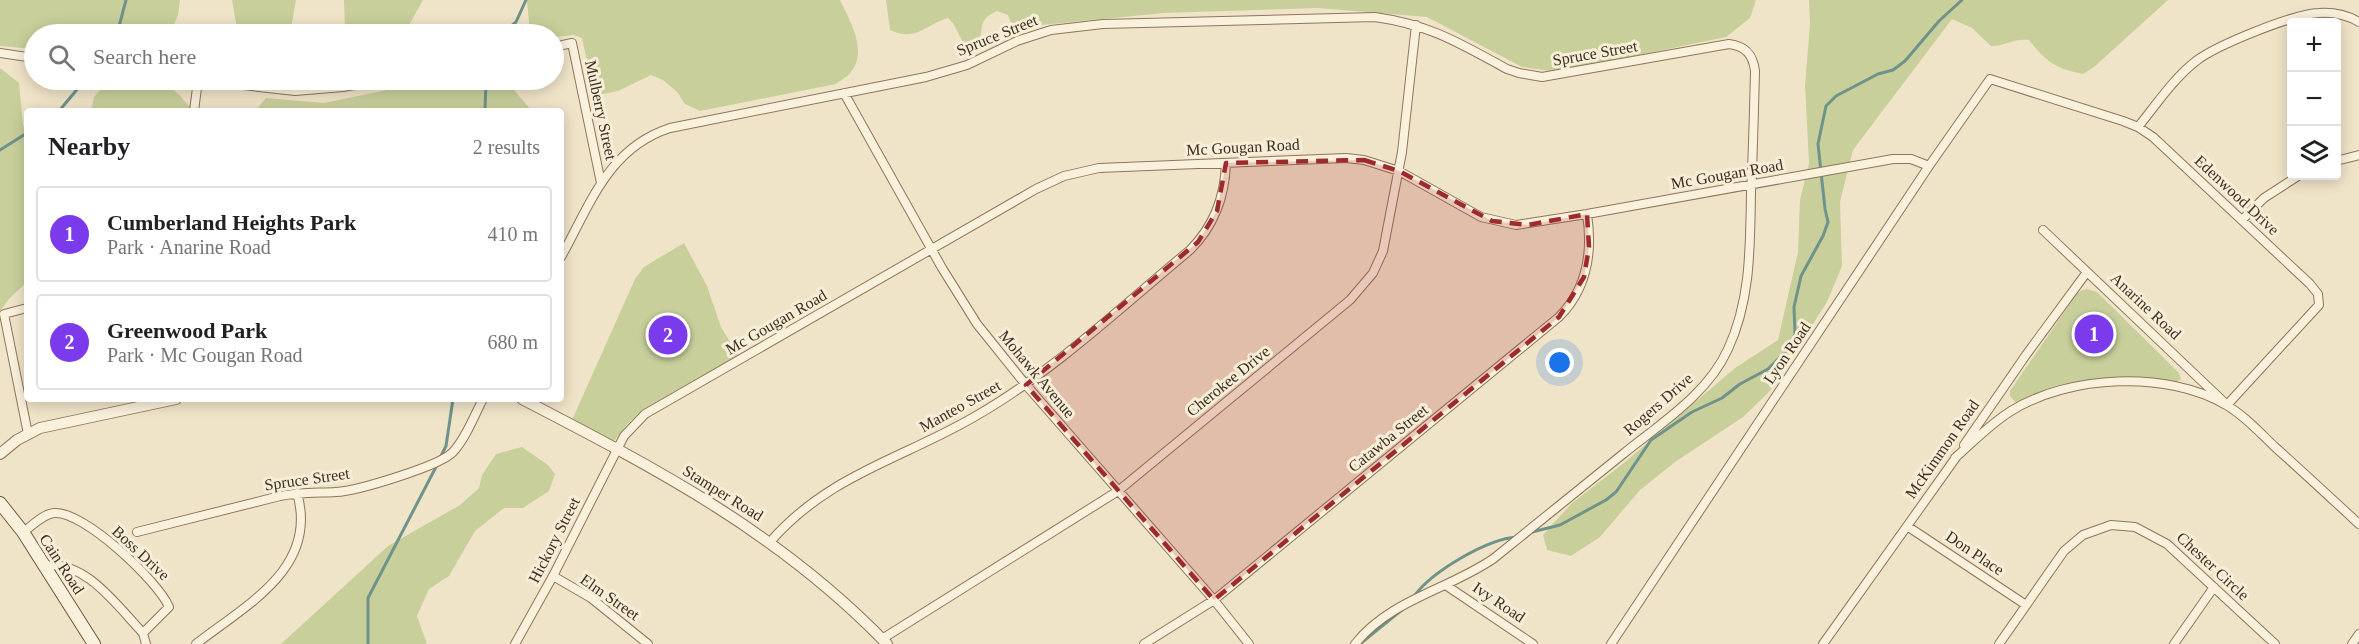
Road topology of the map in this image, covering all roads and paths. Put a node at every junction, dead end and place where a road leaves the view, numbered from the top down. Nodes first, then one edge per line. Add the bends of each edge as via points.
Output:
1 (2359, 22) edge
2 (1416, 25) junction
3 (564, 45) edge
4 (0, 53) edge
5 (1750, 54) joint
6 (24, 57) edge
7 (1990, 80) joint
8 (197, 90) edge
9 (286, 90) edge
10 (307, 90) edge
11 (844, 93) junction
12 (194, 108) edge
13 (2138, 127) junction
14 (2359, 155) edge
15 (2341, 160) edge
16 (1226, 163) junction
17 (1929, 166) junction
18 (1399, 171) junction
19 (2292, 180) edge
20 (601, 183) junction
21 (1752, 185) junction
22 (1587, 214) junction
23 (2242, 220) junction
24 (2043, 230) dead end
25 (933, 250) junction
26 (564, 251) edge
27 (2087, 272) junction
28 (24, 310) edge
29 (1026, 385) junction
30 (162, 402) edge
31 (481, 402) edge
32 (528, 402) edge
33 (2227, 405) junction
34 (28, 434) junction
35 (618, 448) junction
36 (0, 454) edge
37 (1955, 458) junction
38 (1118, 491) junction
39 (297, 493) junction
40 (0, 503) edge
41 (2359, 524) edge
42 (1907, 526) junction
43 (23, 532) junction
44 (137, 532) dead end
45 (770, 542) junction
46 (44, 566) junction
47 (553, 576) junction
48 (1448, 586) junction
49 (2214, 587) junction
50 (1214, 600) junction
51 (2026, 605) junction
52 (143, 633) junction
53 (2359, 634) edge
54 (884, 641) edge
55 (94, 644) edge
56 (146, 644) edge
57 (196, 644) edge
58 (515, 644) edge
59 (648, 644) edge
60 (1144, 644) edge
61 (1249, 644) edge
62 (1355, 644) edge
63 (1533, 644) edge
64 (1611, 644) edge
65 (1823, 644) edge
66 (1999, 644) edge
67 (2174, 644) edge
68 (2275, 644) edge
69 (2352, 644) edge

1 - 13 street via 2330,13 2306,15 2221,46 2186,70
2 - 5 street, Spruce Street via 1447,36 1507,69 1530,76 1554,76 1730,44 1741,46
2 - 11 street, Spruce Street via 1351,17 1082,26 1033,35 950,70
2 - 18 street, Cherokee Drive
3 - 20 street, Mulberry Street via 572,43
4 - 6 street
5 - 21 street, Rogers Drive via 1755,71
7 - 13 street, Edenwood Drive
7 - 17 street, Lyon Road
8 - 12 street
9 - 10 street
11 - 20 street, Spruce Street via 658,132 623,154
11 - 25 street, Mohawk Avenue
13 - 23 street, Edenwood Drive
14 - 15 street
16 - 18 street, Mc Gougan Road via 1346,158
16 - 25 street, Mc Gougan Road via 1099,168 1064,176
16 - 29 street, Manteo Street via 1217,211 1198,242
17 - 21 street, Mc Gougan Road via 1911,159 1893,159
17 - 64 street, Lyon Road
18 - 22 street, Mc Gougan Road via 1481,217 1498,222 1528,225
18 - 38 street, Cherokee Drive via 1383,251 1362,287
19 - 23 street via 2264,198
20 - 26 street, Spruce Street
21 - 22 street, Mc Gougan Road
21 - 48 street, Rogers Drive via 1744,300 1729,348 1714,374 1656,427 1493,559
22 - 50 street, Catawba Street via 1587,265 1580,288 1567,309
23 - 33 street, Edenwood Drive via 2310,284 2319,299 2315,310
24 - 27 street, Anarine Road
25 - 29 street, Mohawk Avenue via 971,315
25 - 35 street, Mc Gougan Road via 645,414 627,431
27 - 33 street, Anarine Road
27 - 37 street, McKimmon Road
28 - 34 street via 4,314
29 - 38 street, Mohawk Avenue
29 - 45 street, Manteo Street via 956,427 834,487 796,515
30 - 34 street via 52,425
31 - 39 street, Spruce Street via 458,446 439,462 346,491
32 - 35 street, Stamper Road
33 - 37 street, Anarine Road via 2197,392 2162,384 2114,382 2066,389 2013,410
33 - 41 street, Anarine Road
34 - 36 street
35 - 45 street, Stamper Road via 701,495
35 - 47 street, Hickory Street
37 - 42 street, McKimmon Road
38 - 50 street, Mohawk Avenue
38 - 54 street, Cherokee Drive
39 - 44 street, Spruce Street
39 - 57 street via 302,509 301,533 288,566 272,585
40 - 43 main road, Cain Road
42 - 51 street, Don Place
42 - 65 street, McKimmon Road
43 - 46 main road, Cain Road
43 - 52 street, Boss Drive via 55,513 64,514 107,539 160,591 169,607
45 - 54 street, Stamper Road via 831,590
46 - 52 street via 70,566 88,577
46 - 55 main road, Cain Road
47 - 58 street, Hickory Street
47 - 59 street, Elm Street via 591,598
48 - 62 street, Rogers Drive via 1388,614
48 - 63 street, Ivy Road
49 - 51 street, Chester Circle via 2157,537 2135,528 2111,525 2094,530 2064,550
49 - 67 street
49 - 68 street, Chester Circle
50 - 60 street, Catawba Street
50 - 61 street, Mohawk Avenue
51 - 66 street, Chester Circle
52 - 56 street
53 - 69 street

